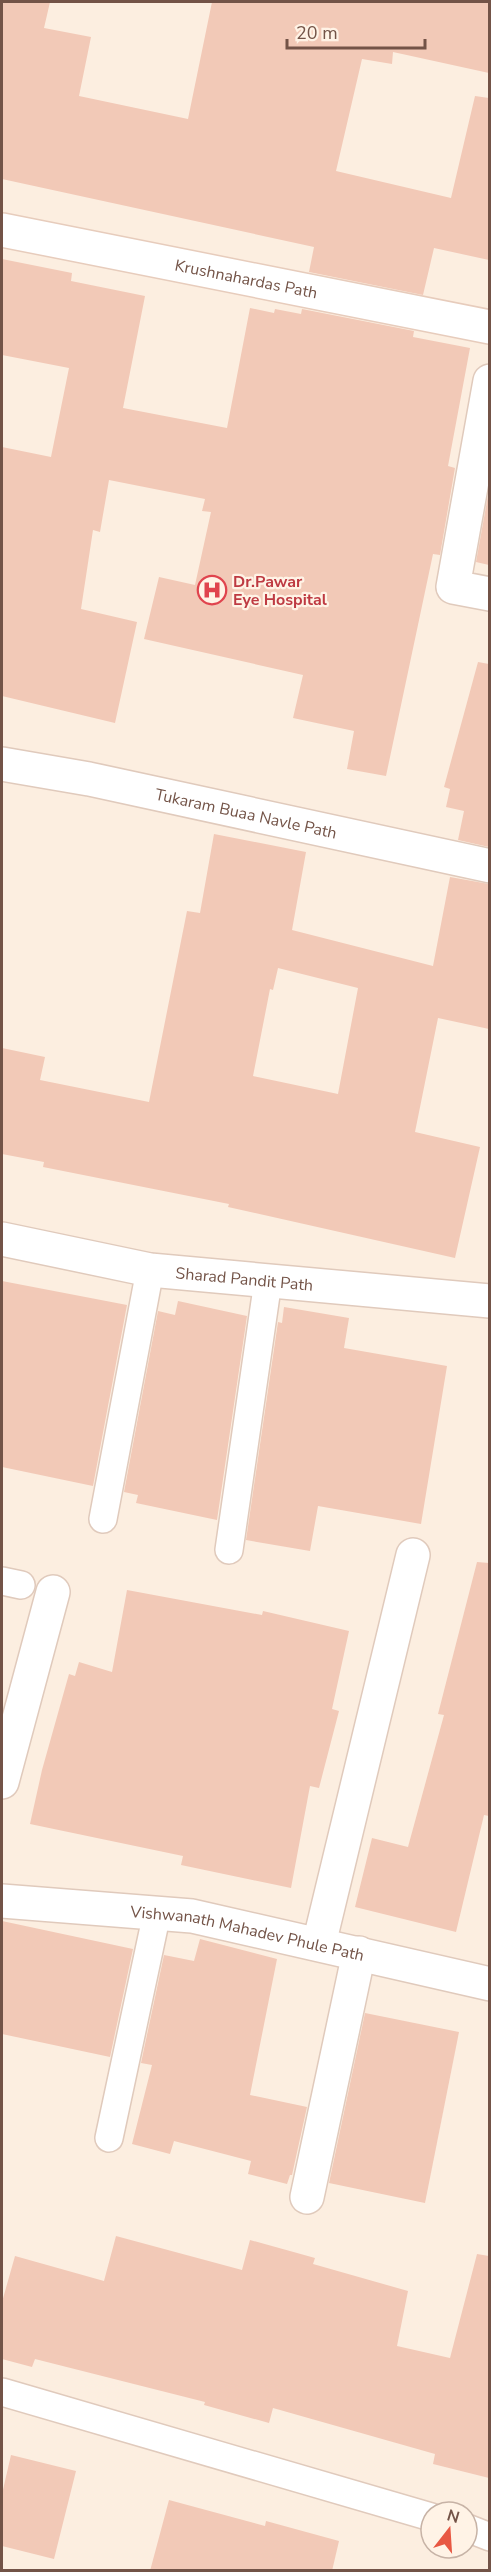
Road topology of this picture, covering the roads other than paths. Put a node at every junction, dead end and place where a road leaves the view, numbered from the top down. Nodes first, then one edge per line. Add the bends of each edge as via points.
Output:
1 (2, 230) edge
2 (489, 327) edge
3 (489, 381) edge
4 (489, 594) edge
5 (2, 764) edge
6 (489, 866) edge
7 (2, 1239) edge
8 (150, 1270) junction
9 (268, 1281) junction
10 (489, 1300) edge
11 (103, 1519) dead end
12 (229, 1550) dead end
13 (413, 1555) dead end
14 (53, 1592) dead end
15 (2, 1782) edge
16 (2, 1901) edge
17 (158, 1913) junction
18 (319, 1944) junction
19 (359, 1953) junction
20 (489, 1984) edge
21 (109, 2138) dead end
22 (307, 2197) dead end
23 (2, 2392) edge
24 (419, 2514) edge

1 - 2 street, Krushnahardas Path
3 - 4 street via 453,587
5 - 6 street, Tukaram Buaa Navle Path via 89,779
7 - 8 street, Sharad Pandit Path
8 - 9 street, Sharad Pandit Path
8 - 11 lane
9 - 10 street, Sharad Pandit Path
9 - 12 lane
13 - 18 street
14 - 15 street
16 - 17 street, Vishwanath Mahadev Phule Path
17 - 18 street, Vishwanath Mahadev Phule Path via 192,1916
17 - 21 lane
18 - 19 street, Vishwanath Mahadev Phule Path
19 - 20 street, Vishwanath Mahadev Phule Path
19 - 22 street
23 - 24 lane

